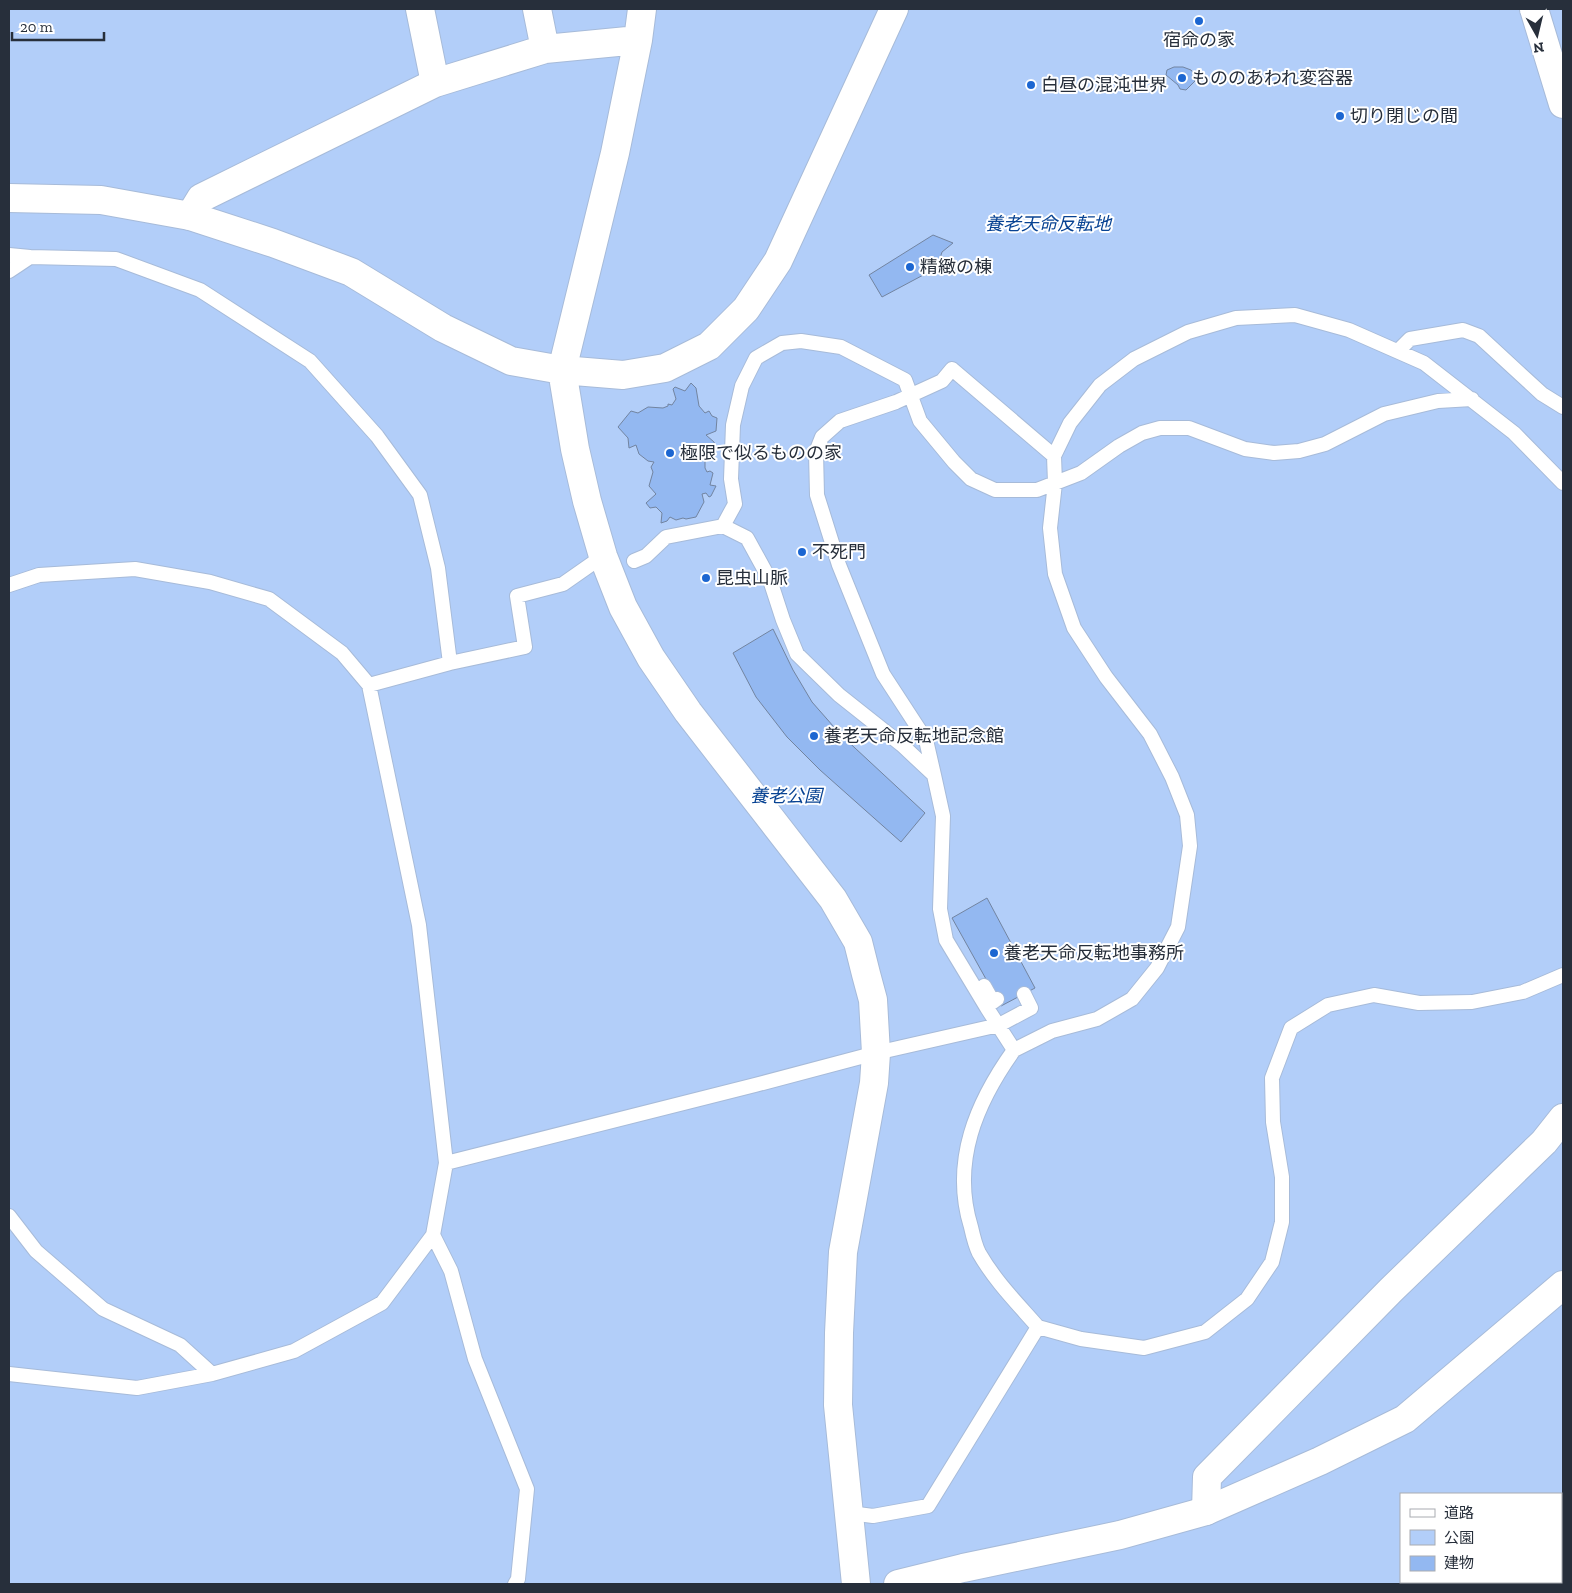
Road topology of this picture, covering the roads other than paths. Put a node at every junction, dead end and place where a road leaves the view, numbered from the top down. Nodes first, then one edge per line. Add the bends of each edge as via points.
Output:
1 (420, 9) edge
2 (537, 9) edge
3 (642, 9) edge
4 (894, 9) edge
5 (1534, 9) edge
6 (638, 40) junction
7 (544, 49) junction
8 (435, 83) junction
9 (1563, 104) edge
10 (9, 198) edge
11 (190, 216) junction
12 (9, 255) edge
13 (30, 257) junction
14 (9, 271) edge
15 (1398, 351) junction
16 (562, 370) junction
17 (910, 396) junction
18 (1472, 399) junction
19 (1563, 406) edge
20 (1054, 456) junction
21 (1055, 483) junction
22 (1563, 483) edge
23 (723, 526) junction
24 (603, 556) junction
25 (634, 561) dead end
26 (9, 586) edge
27 (450, 663) junction
28 (369, 685) junction
29 (934, 774) junction
30 (1563, 975) edge
31 (972, 983) junction
32 (1024, 994) dead end
33 (997, 999) dead end
34 (998, 1025) junction
35 (1014, 1050) junction
36 (876, 1052) junction
37 (1563, 1118) edge
38 (446, 1163) junction
39 (9, 1216) edge
40 (433, 1235) junction
41 (1563, 1285) edge
42 (1038, 1327) junction
43 (9, 1374) edge
44 (212, 1374) junction
45 (1206, 1511) junction
46 (850, 1513) junction
47 (515, 1584) edge
48 (856, 1584) edge
49 (898, 1584) edge

1 - 8 street
2 - 7 street
3 - 6 street
4 - 16 street via 778,261 746,309 709,346 665,368 624,374
5 - 9 street
6 - 7 street
6 - 16 street via 615,153
7 - 8 street
8 - 11 street via 201,198
10 - 11 street via 101,200
11 - 16 street via 351,272 443,328 511,361
12 - 13 lane
13 - 14 lane
13 - 27 lane via 116,259 200,290 310,361 377,436 420,495 438,568
15 - 18 lane via 1424,363
15 - 19 lane via 1410,339 1463,330 1479,336 1542,394
15 - 20 lane via 1348,330 1295,316 1236,318 1188,332 1134,359 1100,384 1070,423
16 - 24 street via 577,458
17 - 20 lane via 942,381 952,369
17 - 21 lane via 920,421 971,479 995,490 1037,490
17 - 23 lane via 905,380 841,347 801,341 782,343 756,358 742,386 732,425 731,478 735,504
17 - 29 lane via 840,421 822,437 816,452 817,495 839,565 866,634 883,674 926,740
18 - 21 lane via 1438,400 1384,414 1325,444 1298,451 1274,453 1246,449 1189,428 1160,428 1142,433 1081,473
18 - 22 lane via 1514,433
20 - 21 lane
21 - 35 lane via 1050,528 1055,574 1074,628 1106,677 1150,734 1187,815 1190,846 1178,927 1157,968 1132,999 1097,1019 1052,1031
23 - 25 lane via 666,536 646,556
23 - 29 lane via 747,538 770,580 797,654 839,695
24 - 27 lane via 563,584 517,596 524,647
24 - 36 street via 623,607 651,658 723,758 833,899 858,942 873,1000
26 - 28 lane via 38,575 135,569 210,582 269,599 342,653
27 - 28 lane
28 - 38 lane via 420,925
29 - 31 lane via 943,816 940,909 946,940
30 - 42 lane via 1524,992 1472,1002 1419,1003 1374,995 1328,1005 1290,1028 1272,1078 1273,1122 1282,1178 1282,1222 1272,1262 1247,1299 1204,1332 1144,1348 1080,1339
31 - 33 lane via 980,979 993,1002
31 - 34 lane
32 - 34 lane via 1031,1008
34 - 35 lane
34 - 36 lane
35 - 42 lane via 997,1073 970,1130 963,1169 965,1208 978,1251 1001,1286
36 - 38 lane
36 - 46 street via 874,1083 843,1252 838,1405
37 - 45 street via 1544,1142 1391,1290 1207,1477
38 - 40 lane
39 - 44 lane via 36,1251 103,1309 180,1345
40 - 44 lane via 382,1303 294,1351
40 - 47 lane via 451,1271 475,1358 527,1488
41 - 45 street via 1405,1419
42 - 46 lane via 928,1506 873,1516
43 - 44 lane via 137,1388
45 - 49 street via 1120,1535
46 - 48 street

